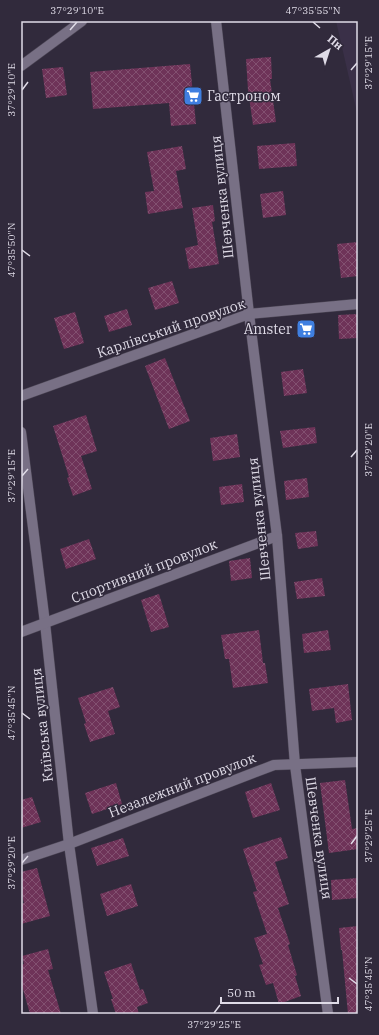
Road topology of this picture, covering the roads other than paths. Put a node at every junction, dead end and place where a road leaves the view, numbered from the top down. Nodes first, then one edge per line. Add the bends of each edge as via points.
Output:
1 (82, 21) edge
2 (216, 21) edge
3 (21, 66) edge
4 (358, 304) edge
5 (249, 314) junction
6 (21, 396) edge
7 (21, 432) edge
8 (277, 536) junction
9 (45, 623) junction
10 (21, 632) edge
11 (358, 762) edge
12 (295, 765) junction
13 (69, 844) junction
14 (21, 860) edge
15 (93, 1014) edge
16 (328, 1014) edge

1 - 3 street
2 - 5 street, Шевченка вулиця
4 - 5 street, Карлівський провулок
5 - 6 street, Карлівський провулок
5 - 8 street, Шевченка вулиця
7 - 9 street, Київська вулиця
8 - 9 street, Спортивний провулок
8 - 12 street, Шевченка вулиця
9 - 10 street, Спортивний провулок
9 - 13 street, Київська вулиця
11 - 12 street, Незалежний провулок
12 - 13 street, Незалежний провулок via 274,765
12 - 16 street, Шевченка вулиця
13 - 14 street, Незалежний провулок
13 - 15 street, Київська вулиця

